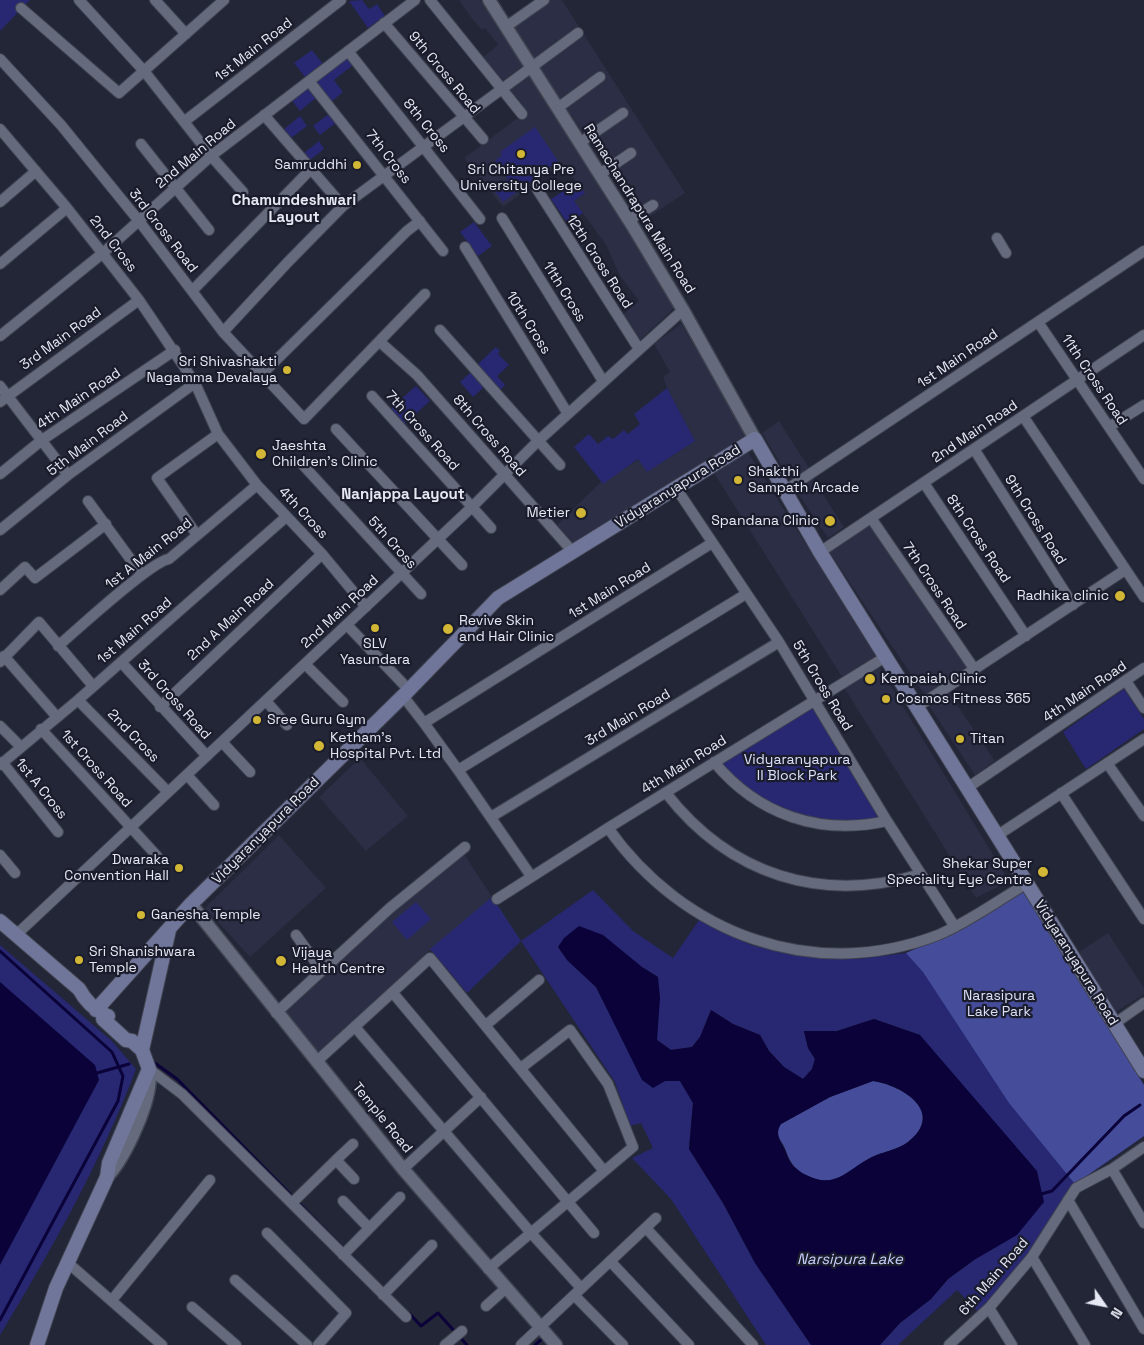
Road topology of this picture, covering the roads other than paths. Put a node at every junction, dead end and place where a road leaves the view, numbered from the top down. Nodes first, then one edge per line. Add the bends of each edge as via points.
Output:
1 (79, 0) edge
2 (154, 0) edge
3 (341, 0) edge
4 (415, 0) edge
5 (430, 0) edge
6 (489, 0) edge
7 (544, 0) edge
8 (220, 1) edge
9 (21, 8) dead end
10 (384, 24) junction
11 (507, 26) junction
12 (578, 33) dead end
13 (186, 34) junction
14 (348, 51) junction
15 (0, 59) edge
16 (532, 65) junction
17 (144, 71) junction
18 (600, 77) dead end
19 (309, 81) junction
20 (502, 89) junction
21 (559, 107) junction
22 (623, 113) dead end
23 (522, 114) dead end
24 (264, 115) junction
25 (464, 117) junction
26 (184, 121) junction
27 (1, 132) edge
28 (483, 139) dead end
29 (581, 142) junction
30 (140, 144) dead end
31 (425, 146) junction
32 (630, 153) dead end
33 (211, 156) junction
34 (311, 169) junction
35 (36, 171) junction
36 (385, 174) junction
37 (600, 174) junction
38 (176, 188) junction
39 (536, 189) dead end
40 (243, 192) dead end
41 (0, 202) edge
42 (653, 205) dead end
43 (344, 206) junction
44 (67, 208) junction
45 (480, 218) dead end
46 (502, 218) dead end
47 (420, 220) junction
48 (629, 220) junction
49 (139, 221) junction
50 (209, 230) dead end
51 (997, 238) dead end
52 (464, 247) dead end
53 (443, 251) dead end
54 (1144, 251) edge
55 (1006, 252) dead end
56 (102, 253) junction
57 (0, 264) edge
58 (192, 291) junction
59 (425, 294) dead end
60 (139, 300) junction
61 (683, 310) junction
62 (1038, 322) junction
63 (440, 330) dead end
64 (223, 332) junction
65 (0, 336) edge
66 (1144, 336) edge
67 (380, 342) junction
68 (175, 350) junction
69 (639, 350) junction
70 (262, 374) junction
71 (1077, 380) junction
72 (603, 381) junction
73 (195, 383) junction
74 (0, 386) edge
75 (372, 396) dead end
76 (4, 399) edge
77 (1144, 405) edge
78 (568, 414) junction
79 (1023, 416) junction
80 (1109, 427) junction
81 (336, 429) dead end
82 (218, 434) junction
83 (755, 439) junction
84 (42, 440) junction
85 (538, 441) junction
86 (974, 449) junction
87 (560, 464) dead end
88 (303, 465) dead end
89 (0, 474) edge
90 (504, 474) junction
91 (68, 475) junction
92 (1144, 477) edge
93 (924, 483) junction
94 (257, 485) junction
95 (676, 488) junction
96 (786, 490) junction
97 (88, 501) dead end
98 (472, 508) junction
99 (286, 517) junction
100 (871, 518) junction
101 (106, 524) junction
102 (491, 528) dead end
103 (0, 530) edge
104 (197, 535) junction
105 (439, 539) junction
106 (712, 543) junction
107 (572, 552) junction
108 (820, 552) junction
109 (322, 554) junction
110 (462, 565) dead end
111 (1125, 570) junction
112 (402, 574) junction
113 (142, 575) junction
114 (0, 590) edge
115 (421, 594) dead end
116 (746, 594) junction
117 (1144, 597) edge
118 (1073, 605) junction
119 (366, 607) junction
120 (348, 624) junction
121 (1026, 636) junction
122 (779, 642) junction
123 (58, 646) junction
124 (887, 656) junction
125 (2, 659) edge
126 (121, 662) junction
127 (305, 664) junction
128 (1144, 668) edge
129 (975, 670) junction
130 (1126, 681) junction
131 (93, 686) junction
132 (406, 693) junction
133 (815, 699) junction
134 (78, 700) junction
135 (266, 701) junction
136 (343, 702) dead end
137 (160, 707) junction
138 (917, 707) junction
139 (1144, 708) edge
140 (57, 717) junction
141 (424, 724) junction
142 (287, 725) dead end
143 (0, 726) edge
144 (41, 729) junction
145 (1144, 739) edge
146 (222, 742) junction
147 (20, 746) junction
148 (207, 756) junction
149 (714, 762) junction
150 (1, 763) edge
151 (1107, 763) junction
152 (458, 770) junction
153 (250, 772) dead end
154 (187, 775) junction
155 (968, 788) junction
156 (168, 792) junction
157 (666, 793) junction
158 (1061, 793) junction
159 (214, 805) dead end
160 (1144, 816) edge
161 (491, 817) junction
162 (887, 821) junction
163 (131, 827) junction
164 (608, 828) junction
165 (58, 832) dead end
166 (998, 834) junction
167 (465, 847) dead end
168 (0, 855) edge
169 (157, 856) dead end
170 (15, 873) dead end
171 (920, 874) junction
172 (531, 876) junction
173 (1026, 884) junction
174 (497, 899) dead end
175 (191, 904) junction
176 (1144, 919) edge
177 (0, 921) edge
178 (170, 927) junction
179 (955, 927) junction
180 (0, 930) edge
181 (16, 935) junction
182 (296, 935) dead end
183 (322, 971) junction
184 (539, 980) dead end
185 (393, 993) junction
186 (85, 999) junction
187 (1144, 1003) edge
188 (102, 1013) junction
189 (276, 1013) junction
190 (1114, 1024) junction
191 (486, 1025) junction
192 (355, 1027) junction
193 (137, 1045) junction
194 (316, 1062) junction
195 (521, 1068) junction
196 (149, 1069) junction
197 (1144, 1071) edge
198 (481, 1097) junction
199 (445, 1130) junction
200 (352, 1144) dead end
201 (1144, 1147) edge
202 (336, 1160) junction
203 (403, 1169) junction
204 (1112, 1169) junction
205 (604, 1171) junction
206 (354, 1179) dead end
207 (210, 1180) dead end
208 (400, 1197) dead end
209 (1068, 1200) junction
210 (295, 1201) junction
211 (343, 1201) dead end
212 (569, 1201) junction
213 (656, 1218) dead end
214 (1144, 1223) edge
215 (369, 1228) junction
216 (646, 1228) junction
217 (267, 1233) dead end
218 (530, 1233) junction
219 (594, 1233) dead end
220 (432, 1245) dead end
221 (346, 1252) junction
222 (1032, 1258) junction
223 (610, 1261) junction
224 (67, 1262) junction
225 (488, 1269) junction
226 (235, 1280) dead end
227 (505, 1289) junction
228 (577, 1291) junction
229 (385, 1292) junction
230 (112, 1300) junction
231 (192, 1306) dead end
232 (486, 1306) dead end
233 (989, 1308) junction
234 (406, 1317) dead end
235 (1144, 1329) edge
236 (459, 1334) dead end
237 (548, 1336) edge
238 (37, 1345) edge
239 (162, 1345) edge
240 (236, 1345) edge
241 (307, 1345) edge
242 (318, 1345) edge
243 (445, 1345) edge
244 (521, 1345) edge
245 (623, 1345) edge
246 (689, 1345) edge
247 (753, 1345) edge
248 (949, 1345) edge
249 (1012, 1345) edge
250 (1085, 1345) edge

1 - 17 street
2 - 13 street
3 - 26 street, 1st Main Road
4 - 10 street, 2nd Main Road
5 - 20 street
6 - 11 street, Ramachandrapura Main Road
7 - 11 street
8 - 13 street
9 - 17 street via 119,93
10 - 14 street, 2nd Main Road
10 - 25 street, 9th Cross Road
11 - 16 street, Ramachandrapura Main Road
12 - 16 street
13 - 17 street
14 - 19 street, 2nd Main Road
14 - 31 street, 8th Cross
15 - 49 street, 3rd Cross Road via 61,125
16 - 20 street
16 - 21 street, Ramachandrapura Main Road
17 - 26 street
18 - 21 street
19 - 24 street, 2nd Main Road
19 - 36 street, 7th Cross
20 - 23 street
20 - 25 street
21 - 29 street, Ramachandrapura Main Road
22 - 29 street
24 - 33 street, 2nd Main Road
24 - 34 street
25 - 28 street, 9th Cross Road
25 - 31 street
26 - 33 street
27 - 35 street, 2nd Cross
29 - 37 street, Ramachandrapura Main Road
30 - 38 street
31 - 36 street
31 - 45 street, 8th Cross
32 - 37 street
33 - 38 street, 2nd Main Road
33 - 40 street
34 - 43 street
34 - 58 street
35 - 41 street
35 - 44 street, 2nd Cross
36 - 43 street
36 - 47 street, 7th Cross
37 - 48 street, Ramachandrapura Main Road
38 - 49 street, 2nd Main Road
38 - 50 street
39 - 69 street, 12th Cross Road
42 - 48 street
43 - 64 street
44 - 56 street, 2nd Cross
44 - 57 street
46 - 72 street, 11th Cross
47 - 53 street, 7th Cross
47 - 70 street
48 - 61 street, Ramachandrapura Main Road
49 - 56 street, 2nd Main Road
49 - 58 street, 3rd Cross Road
51 - 55 street
52 - 78 street, 10th Cross
54 - 62 street, 1st Main Road
56 - 60 street, 2nd Cross
56 - 65 street, 2nd Main Road
58 - 64 street, 3rd Cross Road
59 - 67 street
60 - 68 street, 2nd Cross
60 - 76 street, 3rd Main Road
61 - 69 street, 2nd Main Road
61 - 83 street, Ramachandrapura Main Road
62 - 71 street, 11th Cross Road
62 - 96 street, 1st Main Road
63 - 85 street
64 - 70 street, 3rd Cross Road
66 - 71 street, 2nd Main Road
67 - 70 street, 3rd Cross Road via 304,419
67 - 90 street, 8th Cross Road via 417,375
68 - 73 street, 2nd Cross
68 - 84 street, 4th Main Road
69 - 72 street, 2nd Main Road
71 - 79 street, 2nd Main Road
71 - 80 street, 11th Cross Road
72 - 78 street, 2nd Main Road
73 - 82 street, 4th Cross
73 - 91 street, 5th Main Road
74 - 76 street
75 - 98 street, 7th Cross Road
76 - 84 street
77 - 80 street
78 - 85 street, 2nd Main Road
79 - 86 street, 2nd Main Road
79 - 111 street
80 - 92 street, 11th Cross Road
81 - 105 street
82 - 94 street, 4th Cross
82 - 104 street via 157,478
83 - 95 main road, Vidyaranyapura Road
83 - 96 main road, Vidyaranyapura Road
84 - 89 street, 4th Main Road
84 - 91 street
85 - 87 street
85 - 90 street, 2nd Main Road
86 - 93 street, 2nd Main Road
86 - 118 street, 9th Cross Road
88 - 112 street, 5th Cross
90 - 98 street, 2nd Main Road
90 - 107 street, 8th Cross Road
91 - 103 street, 5th Main Road
93 - 100 street, 2nd Main Road
93 - 121 street, 8th Cross Road
94 - 99 street, 4th Cross
94 - 104 street, 1st A Main Road
95 - 106 street, 5th Cross Road
95 - 107 main road, Vidyaranyapura Road
96 - 108 main road, Vidyaranyapura Road
97 - 101 street
98 - 102 street, 7th Cross Road
98 - 105 street, 2nd Main Road
99 - 109 street, 4th Cross
99 - 126 street, 1st Main Road
100 - 108 street, 2nd Main Road
100 - 129 street, 7th Cross Road
101 - 113 street
101 - 114 street via 35,578 25,567
104 - 113 street, 1st A Main Road via 170,559 163,560
105 - 110 street
105 - 112 street, 2nd Main Road
106 - 116 street, 5th Cross Road
106 - 141 street, 1st Main Road
107 - 132 main road, Vidyaranyapura Road via 498,598
108 - 124 main road, Vidyaranyapura Road
109 - 119 street, 4th Cross
109 - 137 street, 2nd A Main Road
111 - 117 street
111 - 118 street
112 - 115 street, 5th Cross
112 - 119 street, 2nd Main Road
113 - 123 street, 1st A Main Road
116 - 122 street, 5th Cross Road
116 - 152 street
118 - 121 street
119 - 120 street, 2nd Main Road
120 - 127 street, 2nd Main Road
120 - 132 street
121 - 129 street
122 - 133 street, 5th Cross Road
122 - 161 street, 3rd Main Road
123 - 125 street via 39,622
123 - 131 street
124 - 133 street, 4th Main Road
124 - 138 main road, Vidyaranyapura Road
125 - 140 street
126 - 131 street, 1st Main Road
126 - 137 street, 3rd Cross Road
127 - 135 street, 2nd Main Road
127 - 136 street
128 - 130 street, 4th Main Road
129 - 138 street
130 - 139 street
130 - 155 street, 4th Main Road
131 - 134 street, 1st Main Road
132 - 141 street
132 - 175 main road, Vidyaranyapura Road
133 - 149 street, 4th Main Road
133 - 162 street, 5th Cross Road
134 - 140 street, 1st Main Road
134 - 156 street, 2nd Cross
135 - 142 street
135 - 146 street, 2nd Main Road
137 - 148 street, 3rd Cross Road
138 - 155 main road, Vidyaranyapura Road
140 - 144 street, 1st Main Road
141 - 152 street
143 - 147 street, 1st A Cross
144 - 147 street, 1st Main Road
144 - 163 street, 1st Cross Road
145 - 151 street
146 - 148 street, 2nd Main Road
146 - 153 street
147 - 150 street, 1st Main Road
148 - 154 street, 2nd Main Road
149 - 157 street, 4th Main Road
149 - 162 street via 747,794 794,819 844,827
150 - 165 street, 1st A Cross
151 - 158 street
151 - 160 street
152 - 161 street
154 - 156 street, 2nd Main Road
154 - 159 street
155 - 166 main road, Vidyaranyapura Road
156 - 163 street, 2nd Main Road
157 - 164 street, 4th Main Road
157 - 171 street via 689,820 716,843 746,862 779,875 814,884 850,886 886,883
158 - 166 street
158 - 176 street
161 - 172 street
162 - 171 street, 5th Cross Road
163 - 169 street
163 - 181 street, 2nd Main Road
164 - 172 street, 4th Main Road
164 - 179 street via 648,876 680,903 716,924 755,940 796,950 857,952 910,943
166 - 173 main road, Vidyaranyapura Road
167 - 183 street via 390,908
168 - 170 street
171 - 179 street, 5th Cross Road
172 - 174 street, 4th Main Road
173 - 179 street
173 - 190 main road, Vidyaranyapura Road
175 - 178 main road, Vidyaranyapura Road
175 - 189 street, Temple Road
177 - 181 main road
178 - 188 main road, Vidyaranyapura Road
178 - 193 main road
180 - 186 main road via 74,994
181 - 186 main road via 79,989
182 - 183 street
183 - 189 street
184 - 191 street
185 - 191 street via 430,958
185 - 192 street
185 - 198 street
186 - 188 main road
187 - 190 street
188 - 193 main road via 103,1019 126,1040
189 - 194 street, Temple Road
190 - 197 main road, Vidyaranyapura Road
191 - 195 street
192 - 194 street
192 - 199 street
193 - 196 main road
194 - 203 street, Temple Road
195 - 205 street
195 - 205 street via 570,1030 608,1084 633,1147
196 - 210 street via 182,1094
196 - 224 main road via 109,1162 107,1177
198 - 199 street
198 - 212 street
199 - 203 street
199 - 218 street
200 - 202 street
201 - 204 street, 6th Main Road
202 - 206 street
202 - 210 street
203 - 225 street, Temple Road
204 - 209 street, 6th Main Road via 1076,1188
204 - 214 street
205 - 212 street
207 - 230 street
208 - 215 street
209 - 222 street, 6th Main Road
209 - 235 street
210 - 221 street
211 - 215 street
212 - 218 street
212 - 219 street
213 - 216 street
215 - 221 street
216 - 223 street
216 - 247 street
217 - 242 street via 346,1313
218 - 225 street
218 - 228 street
220 - 229 street
221 - 229 street
222 - 233 street, 6th Main Road
222 - 250 street
223 - 228 street
223 - 246 street
224 - 230 street
224 - 238 main road
225 - 227 street, Temple Road
226 - 241 street
227 - 232 street
227 - 237 street, Temple Road
228 - 237 street
228 - 245 street
229 - 234 street
230 - 239 street
231 - 240 street
233 - 248 street, 6th Main Road
233 - 249 street
236 - 243 street
237 - 244 street

